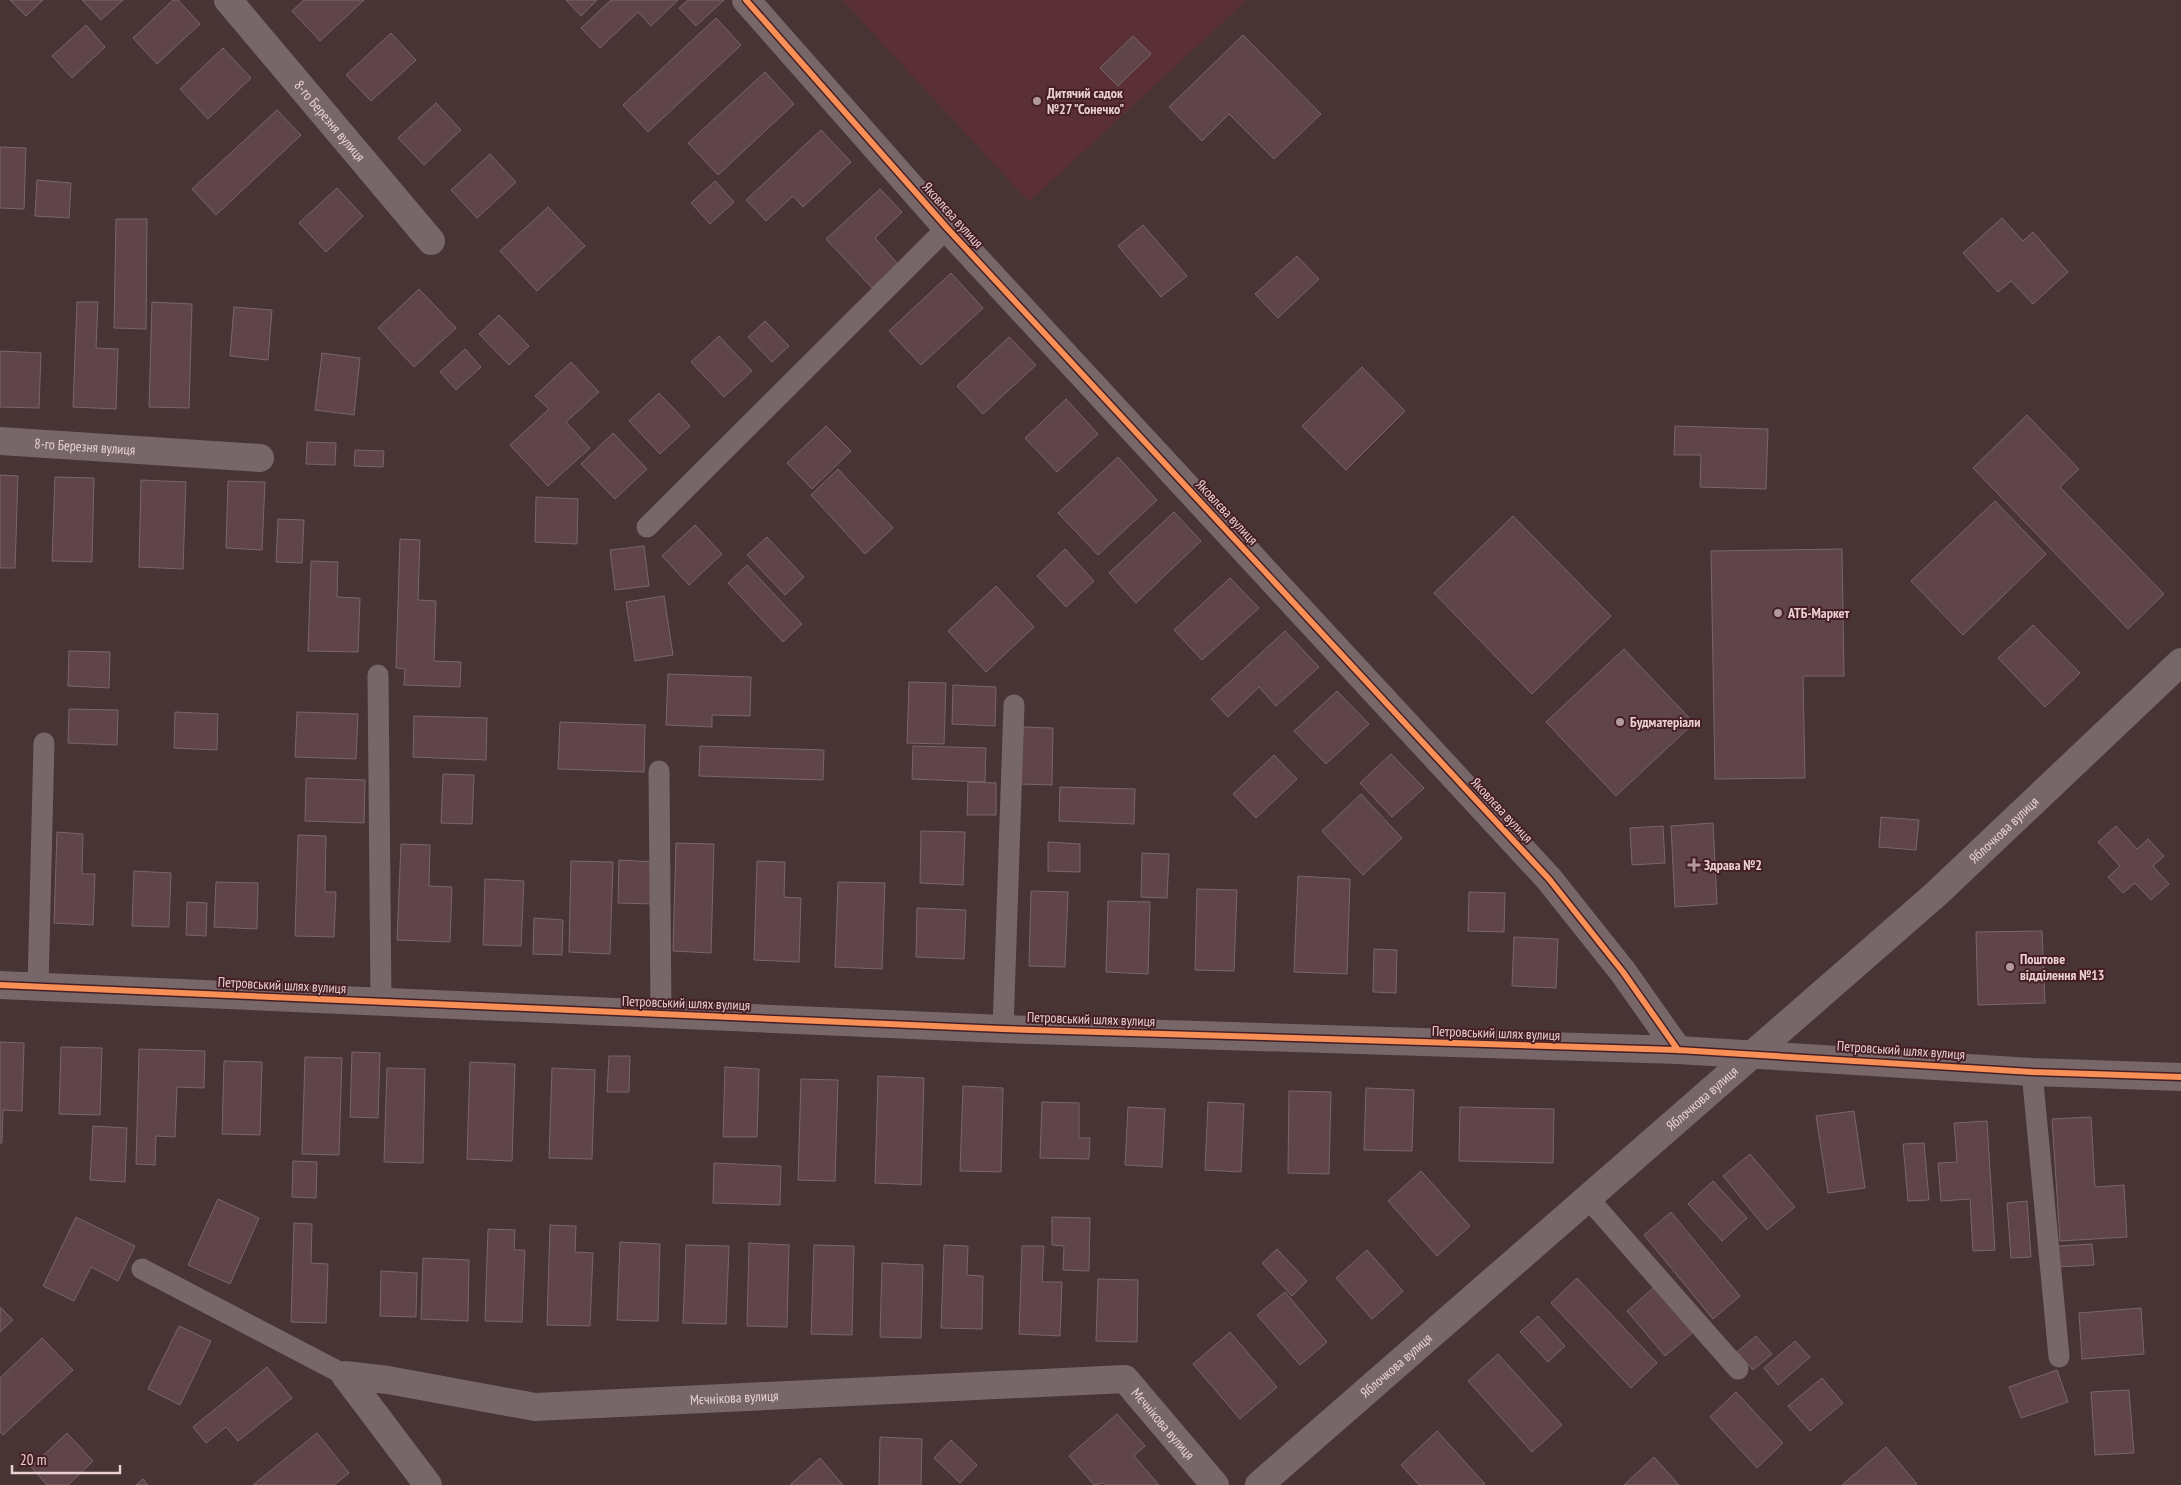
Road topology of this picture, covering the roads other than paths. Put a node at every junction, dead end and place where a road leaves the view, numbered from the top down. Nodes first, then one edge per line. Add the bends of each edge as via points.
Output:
1 (228, 0) edge
2 (746, 0) edge
3 (947, 228) junction
4 (431, 240) dead end
5 (0, 441) edge
6 (260, 458) dead end
7 (647, 527) dead end
8 (2181, 662) edge
9 (378, 675) dead end
10 (1014, 705) dead end
11 (44, 743) dead end
12 (658, 771) dead end
13 (0, 985) edge
14 (38, 987) junction
15 (381, 1002) junction
16 (661, 1014) junction
17 (1003, 1029) junction
18 (1678, 1050) junction
19 (1752, 1054) junction
20 (2032, 1072) junction
21 (2181, 1077) edge
22 (1587, 1197) junction
23 (142, 1268) dead end
24 (2059, 1357) dead end
25 (1738, 1369) dead end
26 (345, 1375) junction
27 (428, 1485) edge
28 (1215, 1485) edge
29 (1259, 1485) edge

1 - 4 street, 8-го Березня вулиця
2 - 3 street, Яковлєва вулиця
3 - 7 lane
3 - 18 street, Яковлєва вулиця via 1549,879 1623,972
5 - 6 street, 8-го Березня вулиця
8 - 19 street, Яблочкова вулиця via 1934,895
9 - 15 lane
10 - 17 lane
11 - 14 lane
12 - 16 lane
13 - 14 street, Петровський шлях вулиця
14 - 15 street, Петровський шлях вулиця
15 - 16 street, Петровський шлях вулиця
16 - 17 street, Петровський шлях вулиця
17 - 18 street, Петровський шлях вулиця
18 - 19 street, Петровський шлях вулиця
19 - 20 street, Петровський шлях вулиця
19 - 22 street, Яблочкова вулиця
20 - 21 street, Петровський шлях вулиця
20 - 24 lane
22 - 25 lane
22 - 29 street, Яблочкова вулиця
23 - 26 lane
26 - 27 street
26 - 28 street, Мєчнікова вулиця via 535,1407 1125,1379

